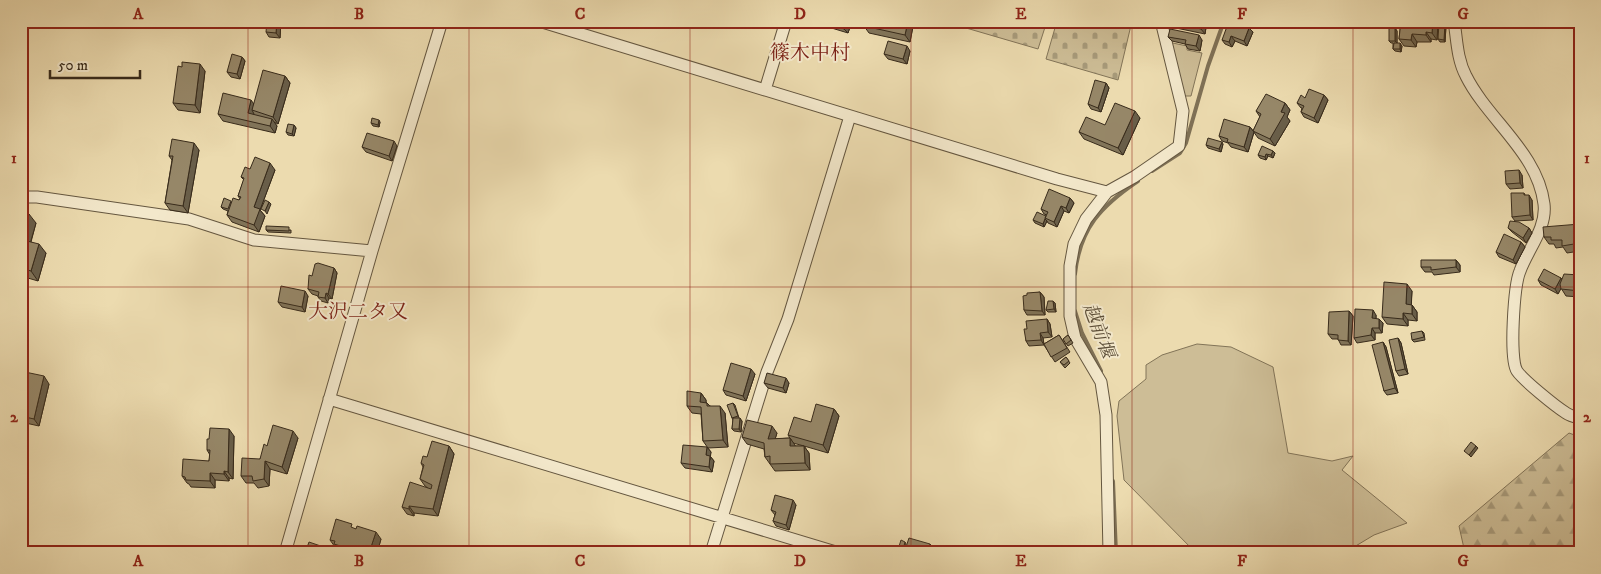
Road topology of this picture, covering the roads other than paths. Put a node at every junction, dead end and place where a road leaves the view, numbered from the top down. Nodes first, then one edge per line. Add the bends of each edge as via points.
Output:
1 (442, 21) edge
2 (539, 21) edge
3 (786, 21) edge
4 (1161, 21) edge
5 (1454, 21) edge
6 (765, 90) junction
7 (850, 116) junction
8 (1107, 192) junction
9 (21, 196) edge
10 (372, 251) junction
11 (329, 399) junction
12 (1580, 418) edge
13 (721, 516) junction
14 (285, 553) edge
15 (711, 553) edge
16 (839, 553) edge
17 (1109, 553) edge

1 - 10 street
2 - 6 street
3 - 6 street
4 - 8 street via 1182,111 1178,146
5 - 12 street via 1459,60 1465,76 1526,158 1541,190 1544,205 1541,227 1516,281 1512,358 1517,371 1567,414
6 - 7 street
7 - 8 street
7 - 13 street via 788,319 767,372
8 - 17 street via 1086,219 1074,244 1069,293 1070,316 1076,338 1101,382 1106,414
9 - 10 street via 189,219 254,240
10 - 11 street
11 - 13 street
11 - 14 street
13 - 15 street
13 - 16 street

